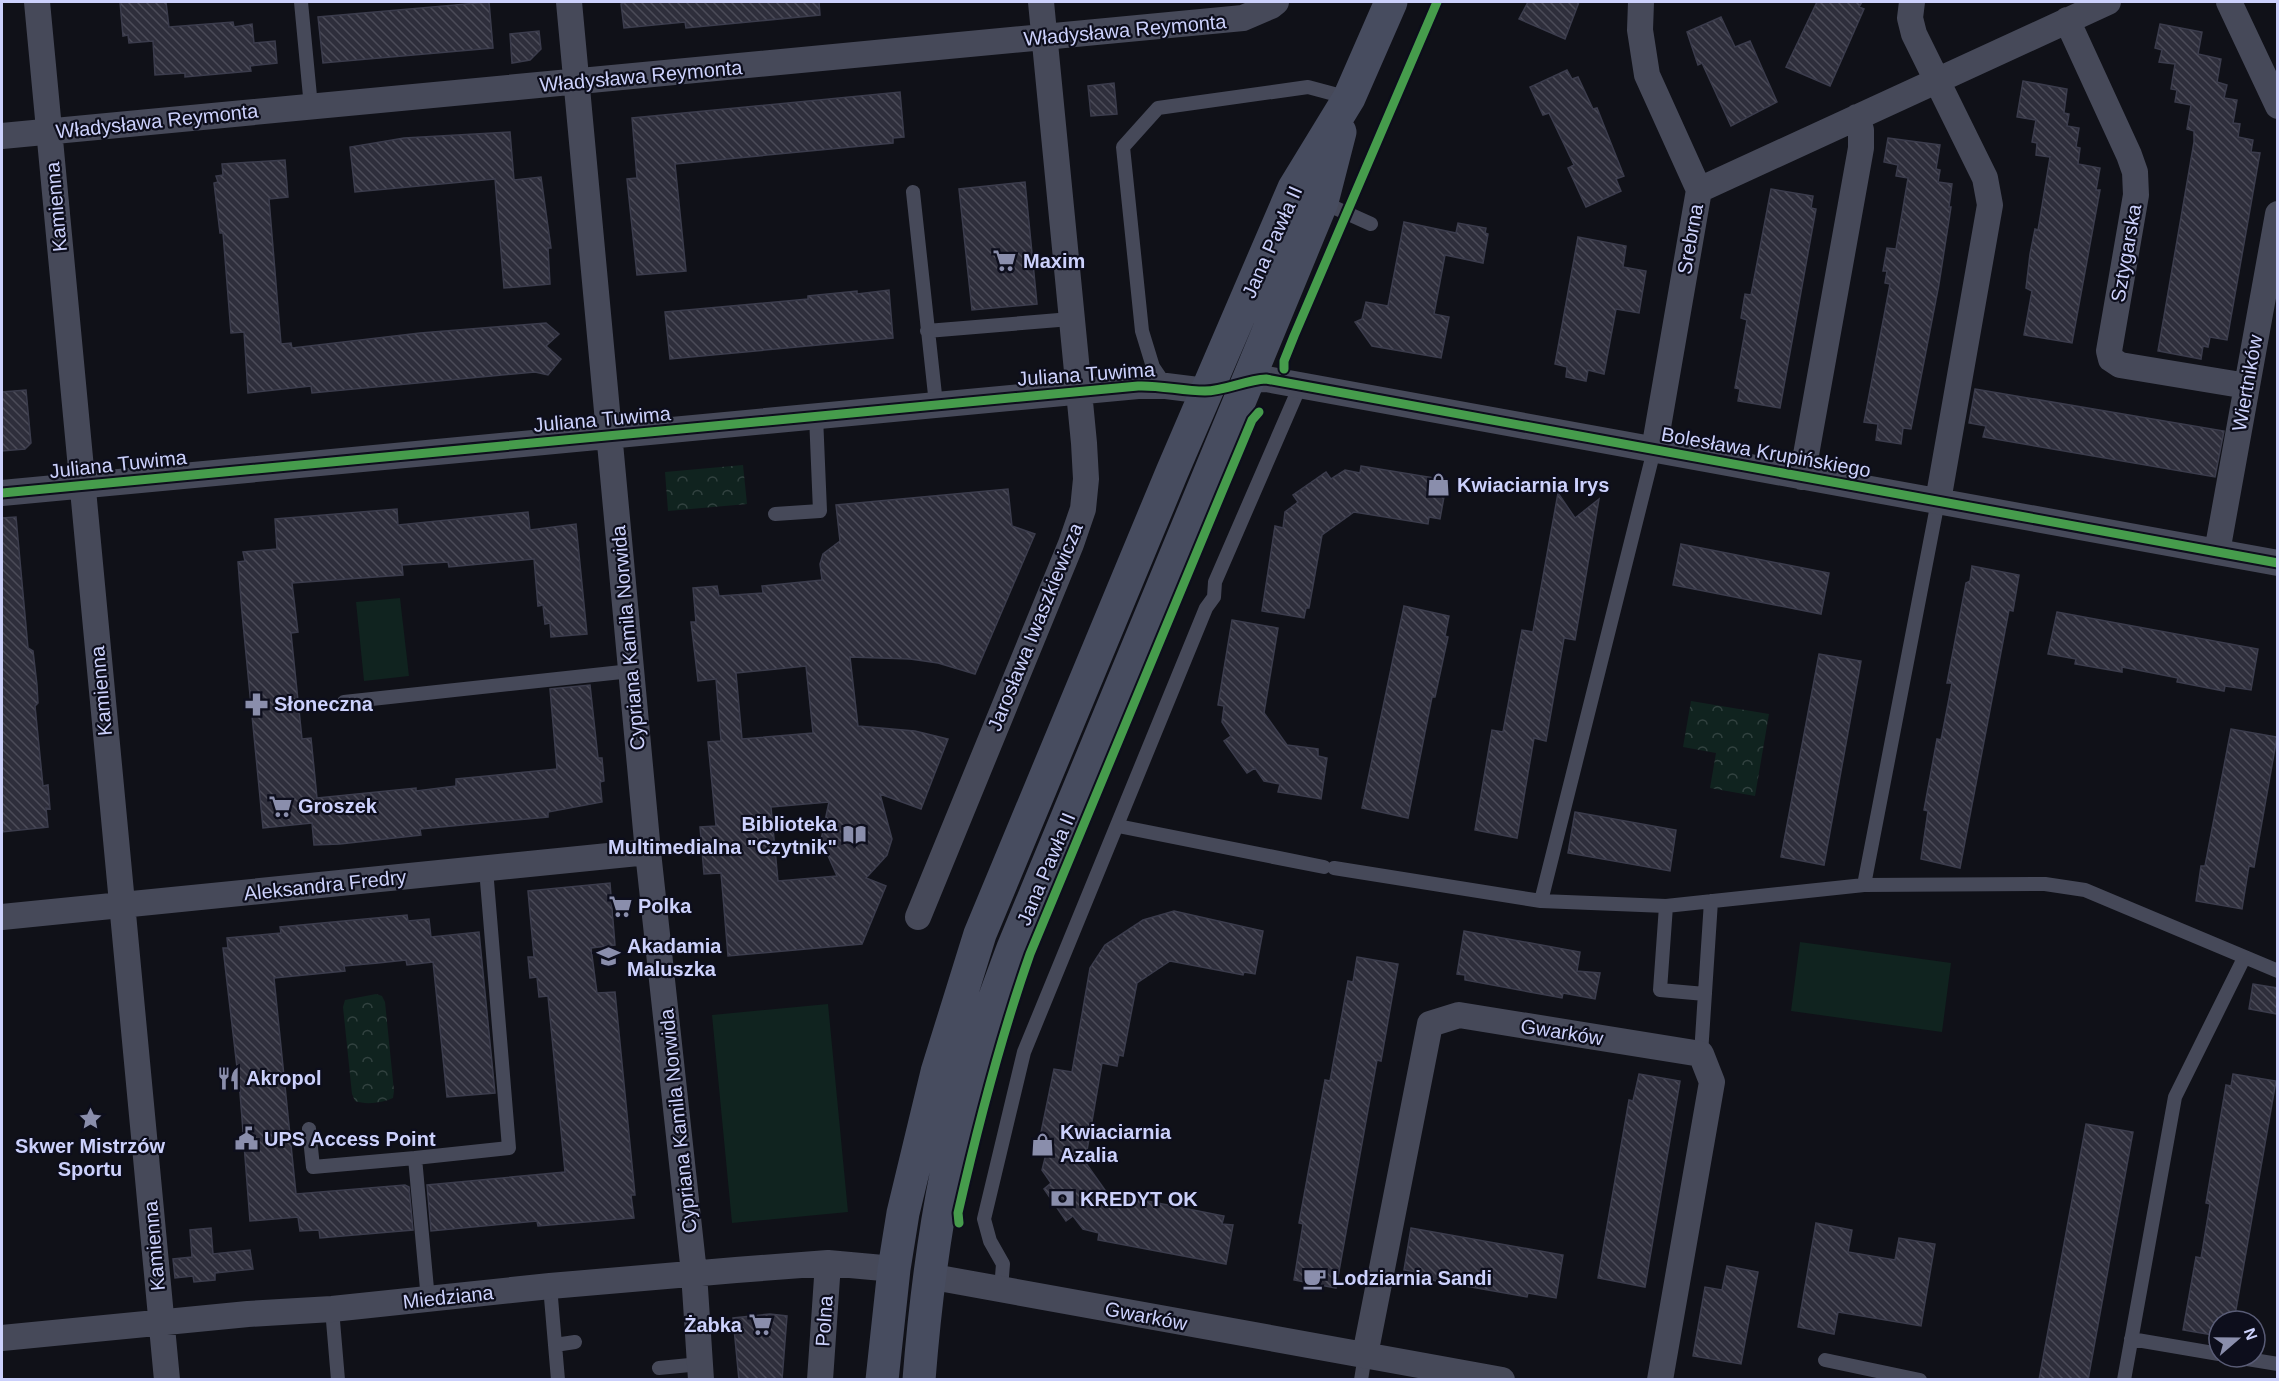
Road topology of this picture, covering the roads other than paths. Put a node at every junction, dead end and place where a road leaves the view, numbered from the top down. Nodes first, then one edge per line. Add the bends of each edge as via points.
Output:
1 (37, 2) edge
2 (301, 2) edge
3 (569, 2) edge
4 (1041, 2) edge
5 (1276, 2) edge
6 (1391, 2) edge
7 (1641, 2) edge
8 (1912, 2) edge
9 (2108, 2) edge
10 (2229, 2) edge
11 (2067, 20) junction
12 (1044, 37) junction
13 (1938, 80) junction
14 (576, 82) junction
15 (1349, 98) junction
16 (311, 106) junction
17 (2277, 106) edge
18 (1857, 117) junction
19 (49, 132) junction
20 (2, 136) edge
21 (1699, 190) junction
22 (913, 192) dead end
23 (1322, 202) junction
24 (2277, 214) edge
25 (1371, 224) dead end
26 (1071, 319) junction
27 (927, 331) junction
28 (1248, 380) junction
29 (1166, 386) junction
30 (1300, 386) junction
31 (2247, 386) junction
32 (1206, 391) junction
33 (1079, 392) junction
34 (936, 405) junction
35 (816, 416) junction
36 (609, 436) junction
37 (1654, 450) junction
38 (1802, 477) junction
39 (82, 487) junction
40 (2, 493) edge
41 (1938, 501) junction
42 (775, 514) dead end
43 (2217, 552) junction
44 (2277, 563) edge
45 (631, 671) junction
46 (344, 702) dead end
47 (1123, 827) dead end
48 (648, 852) junction
49 (486, 869) junction
50 (1864, 885) junction
51 (1541, 901) junction
52 (1711, 901) junction
53 (122, 906) junction
54 (1666, 906) junction
55 (2, 917) edge
56 (918, 917) dead end
57 (2244, 958) junction
58 (2277, 971) edge
59 (1705, 993) junction
60 (1701, 1054) junction
61 (309, 1129) dead end
62 (415, 1158) junction
63 (828, 1263) junction
64 (894, 1269) junction
65 (694, 1273) junction
66 (928, 1276) junction
67 (550, 1286) junction
68 (1001, 1289) junction
69 (428, 1300) junction
70 (332, 1309) junction
71 (161, 1322) junction
72 (2, 1338) edge
73 (2131, 1339) junction
74 (575, 1342) dead end
75 (555, 1345) junction
76 (2207, 1352) edge
77 (1825, 1360) dead end
78 (1363, 1367) edge
79 (659, 1368) dead end
80 (701, 1372) edge
81 (167, 1380) edge
82 (338, 1380) edge
83 (558, 1380) edge
84 (820, 1380) edge
85 (882, 1380) edge
86 (919, 1380) edge
87 (1502, 1380) edge
88 (1660, 1380) edge
89 (1920, 1380) edge
90 (2124, 1380) edge

1 - 19 street, Kamienna
2 - 16 lane
3 - 14 street, Cypriana Kamila Norwida
4 - 12 street, Jarosława Iwaszkiewicza
5 - 12 street, Władysława Reymonta via 1243,18
6 - 15 street, Jana Pawła II
7 - 21 street, Srebrna via 1640,30 1647,75
8 - 13 street via 1910,21 1914,34
9 - 11 street
10 - 17 street
11 - 13 street
11 - 31 street, Sztygarska via 2136,177 2110,359 2120,365
12 - 14 street, Władysława Reymonta
12 - 26 street, Jarosława Iwaszkiewicza
13 - 18 street
13 - 41 street via 1985,178 1990,205
14 - 16 street, Władysława Reymonta
14 - 36 street, Cypriana Kamila Norwida
15 - 23 street, Jana Pawła II
15 - 29 lane via 1308,87 1158,108 1123,147 1142,331 1153,367
15 - 32 street, Jana Pawła II via 1294,188
16 - 19 street, Władysława Reymonta
18 - 21 street
18 - 38 street via 1861,148
19 - 20 street, Władysława Reymonta
19 - 39 street, Kamienna
21 - 37 street, Srebrna
22 - 27 lane
23 - 25 lane
23 - 28 street, Jana Pawła II
24 - 31 street, Wiertników
26 - 27 lane
26 - 33 street, Jarosława Iwaszkiewicza
27 - 34 lane
28 - 30 street, Bolesława Krupińskiego via 1266,379
28 - 32 street
28 - 66 street, Jana Pawła II via 988,1017 952,1147
29 - 32 street, Juliana Tuwima
29 - 33 street, Juliana Tuwima
30 - 37 street, Bolesława Krupińskiego
30 - 68 lane via 1215,582 1213,600 1206,608 1160,717 1024,1052 984,1219 990,1241 1003,1264
31 - 43 street, Wiertników
32 - 64 street, Jana Pawła II via 980,934 928,1105
33 - 34 street, Juliana Tuwima
33 - 56 street, Jarosława Iwaszkiewicza via 1086,479 1083,509
34 - 35 street, Juliana Tuwima
35 - 36 street, Juliana Tuwima
35 - 42 lane via 820,512
36 - 39 street, Juliana Tuwima
36 - 45 street, Cypriana Kamila Norwida
37 - 38 street, Bolesława Krupińskiego
37 - 51 lane
38 - 41 street, Bolesława Krupińskiego
39 - 40 street, Juliana Tuwima
39 - 53 street, Kamienna
41 - 43 street, Bolesława Krupińskiego
41 - 50 lane
43 - 44 street, Bolesława Krupińskiego
45 - 46 lane
45 - 48 street, Cypriana Kamila Norwida
47 - 51 lane via 1329,867
48 - 49 street, Aleksandra Fredry
48 - 65 street, Cypriana Kamila Norwida
49 - 53 street, Aleksandra Fredry
49 - 62 lane via 509,1148
50 - 52 lane
50 - 57 lane via 2045,884 2085,890
51 - 54 lane
52 - 54 lane
52 - 59 lane
53 - 55 street, Aleksandra Fredry
53 - 71 street, Kamienna
54 - 59 lane via 1660,990
57 - 58 lane
57 - 73 lane via 2175,1098
59 - 60 lane
60 - 78 street, Gwarków via 1459,1015 1430,1024
60 - 88 street via 1712,1082
61 - 62 lane via 313,1167
62 - 69 lane
63 - 64 street, Miedziana
63 - 65 street, Miedziana
63 - 84 street, Polna
64 - 66 street
64 - 85 street, Jana Pawła II
65 - 67 street, Miedziana
65 - 80 street
66 - 68 street, Gwarków
66 - 86 street, Jana Pawła II
67 - 69 street, Miedziana
67 - 75 lane
68 - 78 street, Gwarków
69 - 70 street, Miedziana
70 - 71 street, Miedziana
70 - 82 lane
71 - 72 street, Miedziana
71 - 81 street, Kamienna
73 - 76 lane
73 - 90 lane
74 - 75 lane
75 - 83 lane
77 - 89 lane
78 - 87 street, Gwarków
79 - 80 lane

